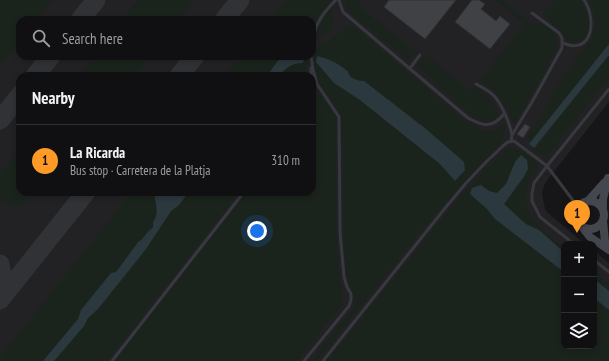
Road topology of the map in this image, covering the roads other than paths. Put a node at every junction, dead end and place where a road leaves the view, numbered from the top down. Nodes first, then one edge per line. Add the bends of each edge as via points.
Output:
1 (338, 0) edge
2 (584, 0) edge
3 (532, 13) dead end
4 (316, 29) edge
5 (563, 43) junction
6 (420, 55) dead end
7 (311, 60) edge
8 (312, 60) edge
9 (410, 68) junction
10 (311, 72) edge
11 (314, 72) edge
12 (316, 84) edge
13 (476, 84) dead end
14 (609, 89) edge
15 (504, 114) junction
16 (512, 135) junction
17 (511, 141) junction
18 (547, 166) junction
19 (609, 177) edge
20 (241, 196) edge
21 (588, 201) junction
22 (578, 207) junction
23 (603, 209) junction
24 (603, 220) junction
25 (583, 228) junction
26 (570, 241) edge
27 (609, 249) edge
28 (597, 262) edge
29 (609, 272) edge
30 (112, 361) edge
31 (304, 361) edge
32 (323, 361) edge

1 - 4 lane via 320,18
1 - 9 lane via 343,12
2 - 5 lane via 592,20 586,42 571,46
3 - 5 lane via 559,33
5 - 16 lane via 536,96
6 - 9 lane
7 - 10 lane
8 - 11 lane
9 - 15 lane via 468,118 479,124 494,124
12 - 31 lane via 339,117 341,252 344,277 351,300 349,306
13 - 15 lane via 495,97
14 - 18 lane
15 - 16 lane
16 - 17 lane
17 - 18 lane
17 - 32 lane via 486,162 458,193
18 - 22 lane
18 - 26 lane via 534,183 532,201 540,217
19 - 21 street
19 - 23 street
20 - 30 lane
21 - 22 street
21 - 23 street via 597,203
22 - 25 street via 576,218
23 - 24 street
24 - 25 street via 594,229
24 - 27 street via 605,242
25 - 27 street via 590,237
28 - 29 lane

